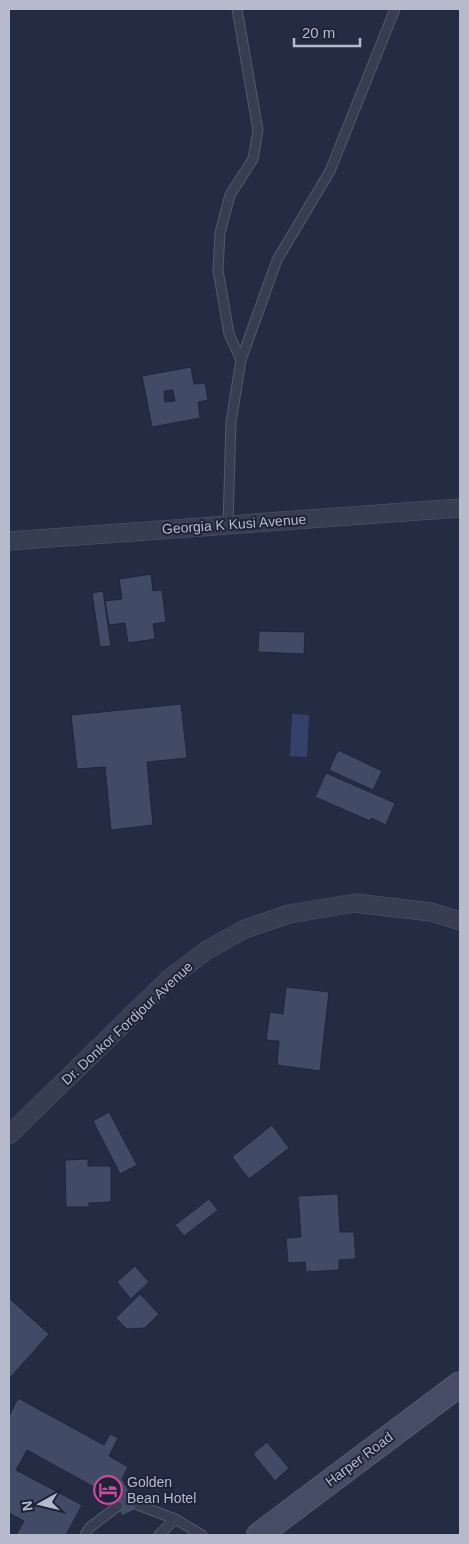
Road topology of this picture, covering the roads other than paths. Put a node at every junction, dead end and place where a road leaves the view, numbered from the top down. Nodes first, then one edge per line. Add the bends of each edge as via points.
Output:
1 (237, 9) edge
2 (395, 9) edge
3 (241, 360) junction
4 (460, 508) edge
5 (228, 524) junction
6 (9, 541) edge
7 (460, 920) edge
8 (9, 1135) edge
9 (460, 1384) edge
10 (138, 1505) dead end
11 (118, 1506) dead end
12 (175, 1518) junction
13 (85, 1535) edge
14 (159, 1535) edge
15 (202, 1535) edge
16 (259, 1535) edge

1 - 3 lane via 258,130 252,159 230,195 220,233 218,270 229,334
2 - 3 lane via 330,171 277,260
3 - 5 lane via 231,422
4 - 5 street, Georgia K Kusi Avenue
5 - 6 street, Georgia K Kusi Avenue
7 - 8 street, Dr. Donkor Fordjour Avenue via 431,912 355,903 289,914 244,929 207,950 169,979
9 - 16 main road, Harper Road
10 - 12 lane
11 - 13 lane via 89,1528
12 - 14 lane
12 - 15 lane

